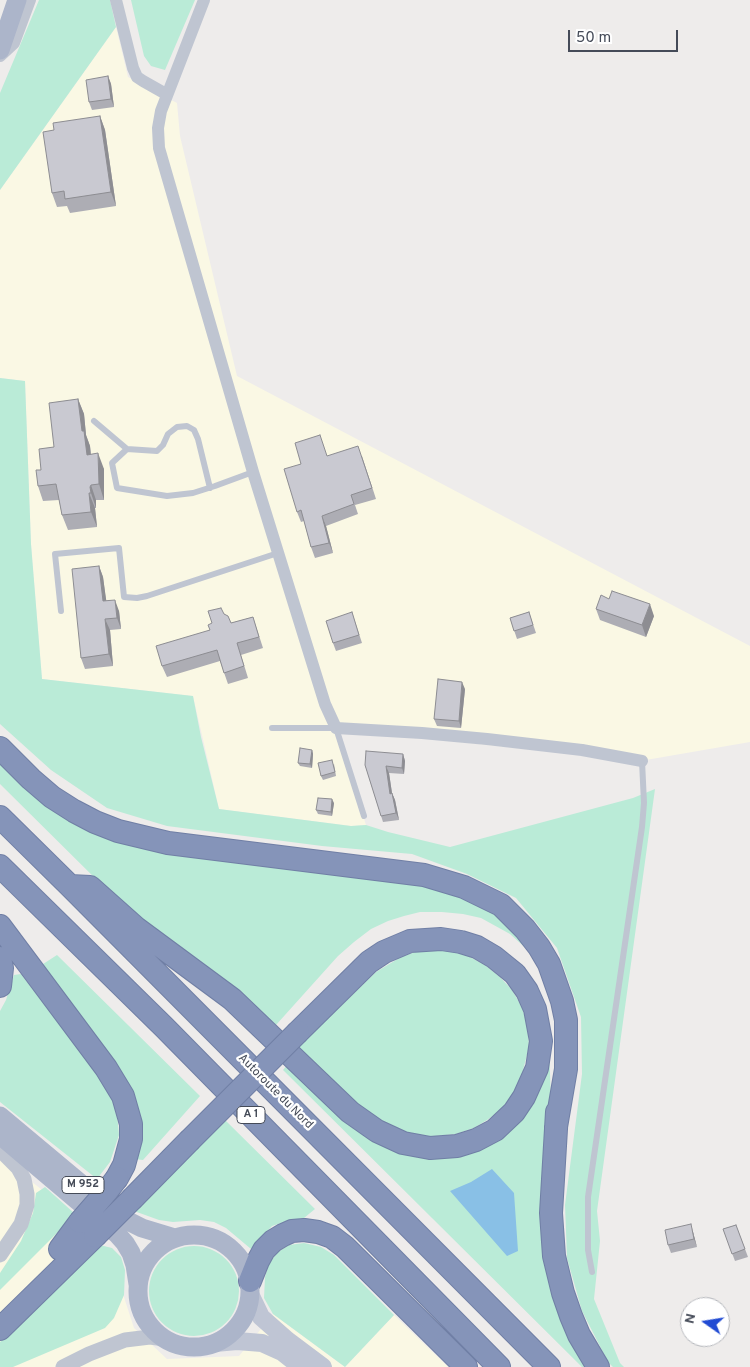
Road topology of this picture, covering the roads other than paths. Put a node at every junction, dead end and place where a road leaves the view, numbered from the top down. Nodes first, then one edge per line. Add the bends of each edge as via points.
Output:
1 (17, 0) edge
2 (30, 0) edge
3 (116, 0) edge
4 (204, 0) edge
5 (0, 50) edge
6 (0, 56) edge
7 (166, 94) junction
8 (94, 420) dead end
9 (127, 449) junction
10 (253, 472) junction
11 (210, 488) junction
12 (278, 553) junction
13 (61, 611) dead end
14 (272, 728) dead end
15 (336, 728) junction
16 (0, 748) edge
17 (642, 761) joint
18 (364, 816) dead end
19 (0, 818) edge
20 (0, 866) edge
21 (70, 886) junction
22 (0, 926) edge
23 (0, 958) edge
24 (0, 986) edge
25 (294, 1029) junction
26 (0, 1116) edge
27 (556, 1127) junction
28 (0, 1134) edge
29 (0, 1150) edge
30 (125, 1188) junction
31 (87, 1229) junction
32 (175, 1238) junction
33 (0, 1255) edge
34 (592, 1272) dead end
35 (250, 1287) junction
36 (138, 1289) junction
37 (0, 1309) edge
38 (0, 1329) edge
39 (165, 1339) junction
40 (215, 1343) junction
41 (63, 1367) edge
42 (301, 1367) edge
43 (323, 1367) edge
44 (466, 1367) edge
45 (499, 1367) edge
46 (549, 1367) edge
47 (598, 1367) edge

1 - 5 main road
2 - 6 street via 14,43
3 - 7 street via 137,76
4 - 7 street
7 - 10 street via 158,128 159,148
8 - 9 lane
9 - 11 lane via 157,451 168,434 177,427 187,426 194,430 198,439
9 - 11 lane via 112,463 117,488 167,496
10 - 11 lane
10 - 12 street
12 - 13 lane via 137,598 124,597 120,548 55,554
12 - 15 street via 325,704
14 - 15 lane
15 - 17 street via 487,739
15 - 18 lane
16 - 27 highway via 52,796 74,811 118,831 168,843 424,875 464,887 501,905 526,928 539,947 549,964 562,1001 566,1020 566,1069
17 - 34 lane via 642,827 588,1197 588,1250
19 - 21 highway, Autoroute du Nord / A 1
20 - 45 highway, A 1 via 171,1034
21 - 25 highway via 90,888 136,928 232,999 350,1112 402,1143 430,1148 456,1146 495,1130 524,1097 537,1068 541,1041 535,1009 515,974 477,947 441,939 410,941 384,952
21 - 46 highway, Autoroute du Nord / A 1
22 - 30 highway via 106,1068 123,1096 131,1124 131,1139 124,1165
23 - 24 highway
25 - 27 highway via 352,958 372,942 396,931 424,924 444,924 475,931 502,944 522,962 541,987 556,1044
25 - 30 highway, bridge via 186,1137
26 - 32 main road, M 952 via 122,1218
27 - 47 highway via 551,1213 554,1256 571,1316
28 - 36 main road, M 952 via 125,1243 135,1265
29 - 33 street via 18,1168 27,1194 23,1219
30 - 31 highway, bridge
31 - 37 highway via 60,1249
31 - 38 highway
32 - 35 main road via 198,1235 220,1241 238,1257 246,1270
32 - 36 main road via 162,1245 147,1261 140,1274
35 - 40 main road via 247,1309 240,1323
35 - 43 main road via 261,1317
35 - 44 highway via 258,1261 273,1241 292,1231 332,1236
36 - 39 main road via 145,1318
39 - 40 main road via 186,1346
39 - 41 street via 125,1340
40 - 42 main road via 237,1340 262,1343 282,1352

